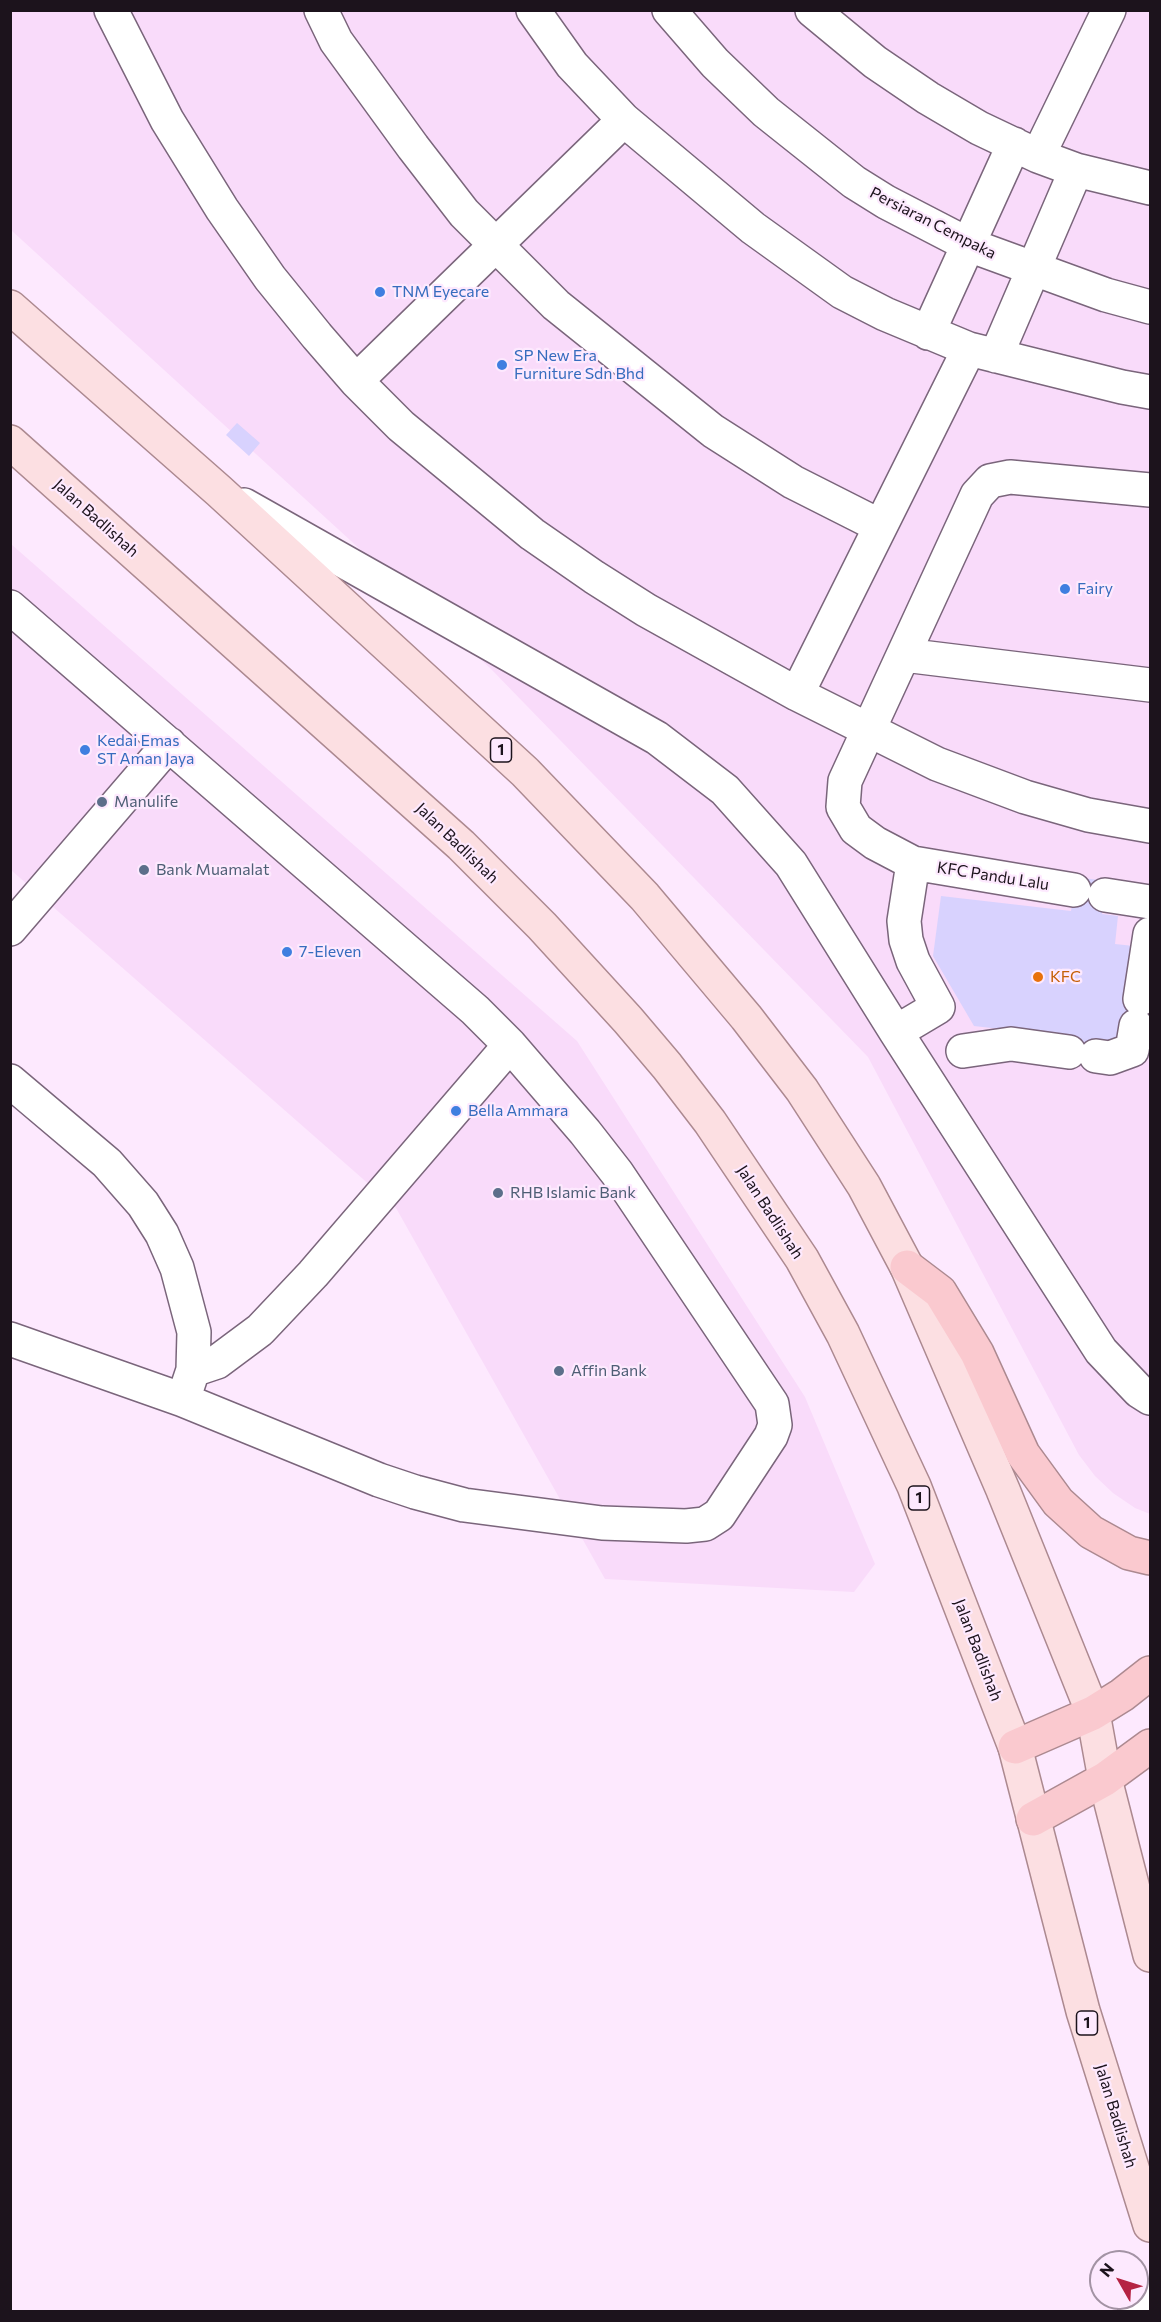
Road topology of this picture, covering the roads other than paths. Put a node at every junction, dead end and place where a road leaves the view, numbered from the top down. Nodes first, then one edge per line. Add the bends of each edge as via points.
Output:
1 (111, 10) edge
2 (321, 10) edge
3 (533, 10) edge
4 (669, 10) edge
5 (812, 10) edge
6 (1108, 10) edge
7 (624, 120) junction
8 (1026, 150) junction
9 (1076, 170) junction
10 (1150, 188) edge
11 (495, 244) junction
12 (969, 244) junction
13 (1033, 270) junction
14 (10, 307) edge
15 (1150, 307) edge
16 (928, 333) junction
17 (982, 353) junction
18 (356, 381) junction
19 (1150, 392) edge
20 (10, 442) edge
21 (1150, 490) edge
22 (219, 491) junction
23 (880, 526) junction
24 (10, 607) edge
25 (904, 655) junction
26 (1150, 685) edge
27 (797, 694) junction
28 (869, 731) junction
29 (169, 744) junction
30 (1150, 826) edge
31 (912, 863) junction
32 (1150, 902) edge
33 (10, 929) edge
34 (1150, 934) edge
35 (896, 1032) junction
36 (510, 1045) junction
37 (963, 1051) dead end
38 (10, 1082) edge
39 (907, 1267) junction
40 (10, 1339) edge
41 (188, 1385) junction
42 (1150, 1398) edge
43 (1150, 1558) edge
44 (1150, 1673) edge
45 (1093, 1713) junction
46 (1150, 1746) edge
47 (1015, 1747) junction
48 (1105, 1779) junction
49 (1033, 1819) junction
50 (1150, 1955) edge
51 (1150, 2224) edge
52 (1150, 2296) edge
53 (1135, 2312) edge

1 - 18 street via 167,120 222,209 270,278
2 - 11 street via 336,41 412,147 464,213
3 - 7 street via 572,66
4 - 12 street, Persiaran Cempaka via 766,112 854,182
5 - 8 street via 875,62 928,98
6 - 8 street
7 - 11 street
7 - 16 street via 812,272
8 - 9 street
8 - 12 street
9 - 10 street
9 - 13 street
11 - 18 street
11 - 23 street via 556,306 713,431 793,482
12 - 13 street, Persiaran Cempaka
12 - 16 street
13 - 15 street, Persiaran Cempaka
13 - 17 street
14 - 22 main road, 1
16 - 17 street
17 - 19 street
17 - 23 street
18 - 27 street via 401,426 532,534 646,610
20 - 47 main road, Jalan Badlishah / 1 via 461,845 628,1020 710,1122 802,1259 843,1334 914,1486
21 - 25 street, KFC Pandu Lalu via 1010,477 990,481 976,495
22 - 35 street via 657,738 725,790 791,864
22 - 39 main road, 1 via 525,772 645,897 802,1090 864,1186
23 - 27 street
24 - 29 street
25 - 26 street
25 - 28 street, KFC Pandu Lalu
27 - 28 street
28 - 30 street via 937,764 1025,797 1088,815
28 - 31 street, KFC Pandu Lalu via 845,781 843,807 856,829
29 - 33 street
29 - 36 street via 475,1010
31 - 32 street, KFC Pandu Lalu
31 - 35 street via 904,921 906,940 938,1007
34 - 37 street via 1132,1050 1110,1058 1011,1044
35 - 42 street via 1101,1351
36 - 41 street via 260,1330
36 - 41 street via 617,1173 772,1404 775,1425 771,1436 719,1515 705,1524 674,1526 602,1523 464,1505 379,1480
38 - 41 street via 107,1163 143,1204 162,1234 177,1268 194,1332
39 - 43 highway via 940,1292 977,1353 1023,1455 1058,1502 1090,1532 1128,1553
39 - 45 main road, 1
40 - 41 street
44 - 45 highway
45 - 47 highway
45 - 48 main road, 1
46 - 48 highway
47 - 49 main road, Jalan Badlishah / 1
48 - 49 highway
48 - 50 main road, 1
49 - 51 main road, Jalan Badlishah / 1 via 1083,2011
52 - 53 street

